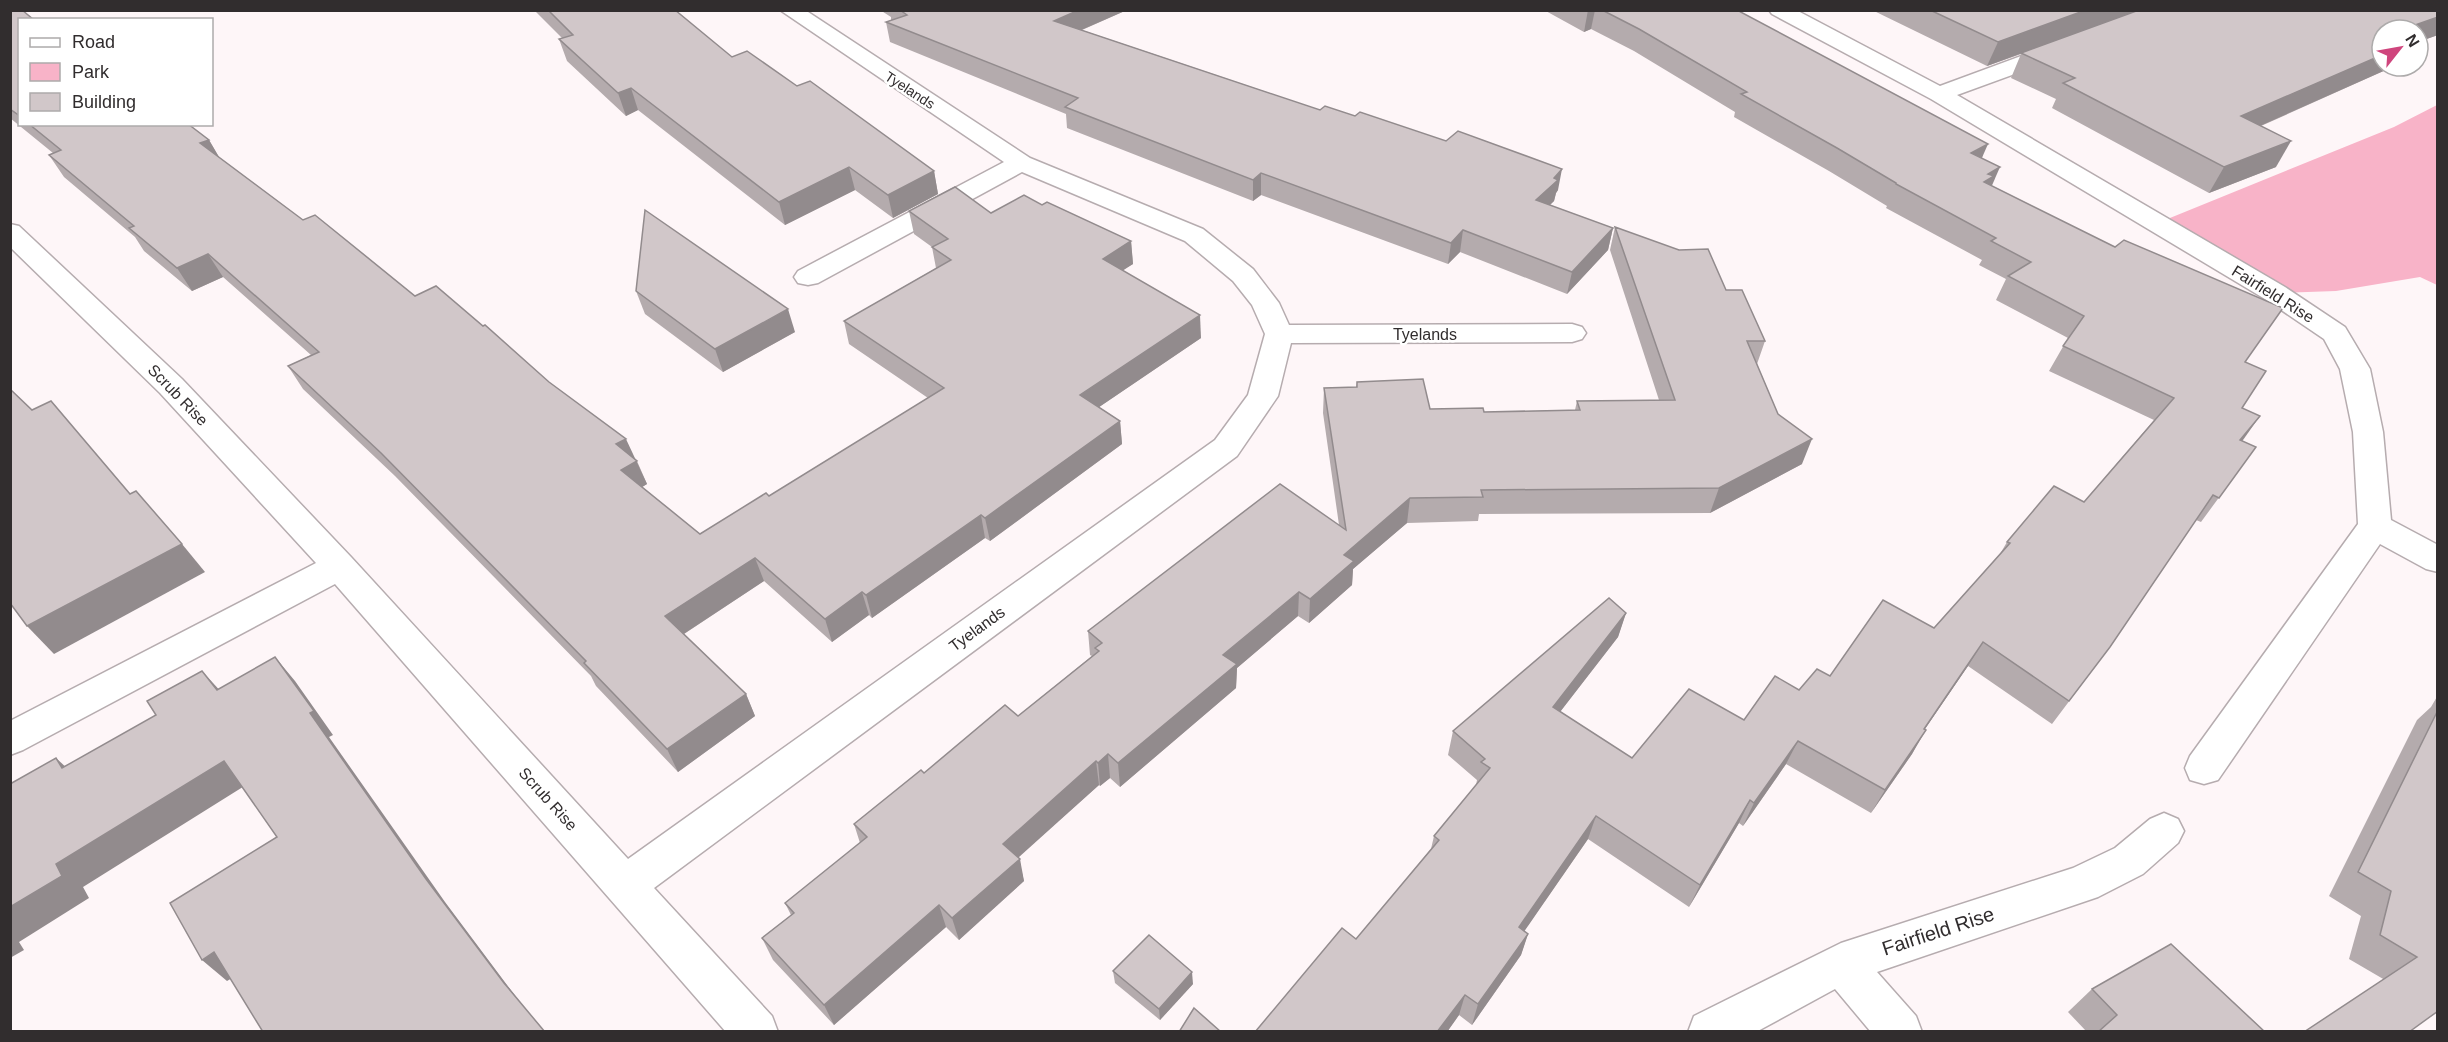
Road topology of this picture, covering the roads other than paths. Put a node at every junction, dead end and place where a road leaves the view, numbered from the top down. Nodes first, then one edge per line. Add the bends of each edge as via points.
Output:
1 (1779, 10) edge
2 (803, 13) edge
3 (2083, 42) edge
4 (1939, 94) junction
5 (1021, 163) junction
6 (10, 232) edge
7 (808, 277) dead end
8 (1572, 333) dead end
9 (1279, 334) junction
10 (2375, 526) junction
11 (2438, 560) edge
12 (339, 566) junction
13 (10, 739) edge
14 (2204, 768) dead end
15 (2164, 831) dead end
16 (625, 885) junction
17 (1840, 963) junction
18 (756, 1032) edge
19 (1710, 1032) edge
20 (1900, 1032) edge

1 - 4 street, Fairfield Rise
2 - 5 street, Tyelands
3 - 4 street
4 - 10 street, Fairfield Rise via 2275,293 2335,333 2355,369 2368,432
5 - 7 street
5 - 9 street, Tyelands via 1194,235 1244,275 1265,303
6 - 12 street, Scrub Rise via 171,386
8 - 9 street, Tyelands
9 - 16 street, Tyelands via 1263,396 1226,448
10 - 11 street
10 - 14 street
12 - 13 street
12 - 16 street, Scrub Rise
15 - 17 street, Fairfield Rise via 2129,861 2083,884
16 - 18 street, Scrub Rise
17 - 19 street, Fairfield Rise
17 - 20 street

